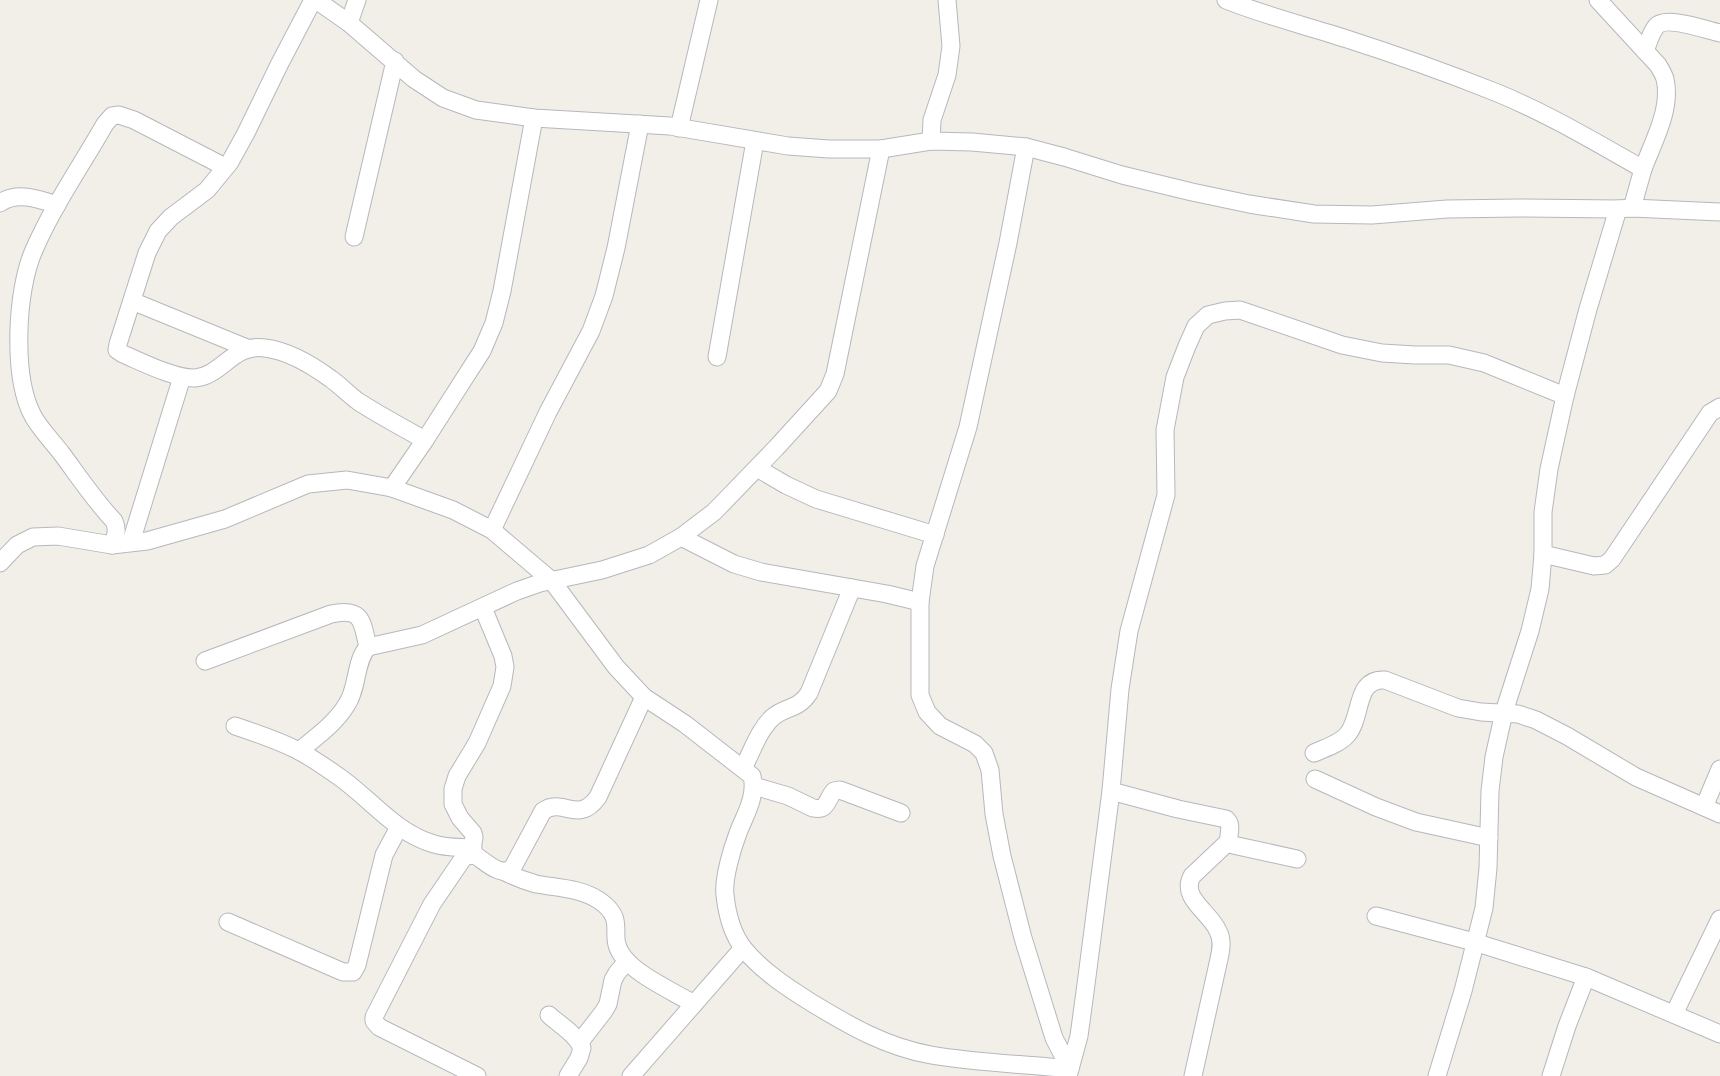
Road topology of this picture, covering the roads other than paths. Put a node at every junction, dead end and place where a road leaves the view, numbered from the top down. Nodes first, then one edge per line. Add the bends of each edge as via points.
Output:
1 (313, 0) edge
2 (316, 0) edge
3 (357, 0) edge
4 (708, 0) edge
5 (947, 0) edge
6 (1226, 0) edge
7 (1598, 0) edge
8 (349, 22) junction
9 (1720, 33) edge
10 (1645, 51) junction
11 (395, 61) junction
12 (534, 118) junction
13 (640, 124) junction
14 (679, 128) junction
15 (755, 141) junction
16 (931, 141) junction
17 (1026, 147) junction
18 (881, 149) junction
19 (225, 167) junction
20 (1643, 169) junction
21 (0, 203) edge
22 (58, 205) junction
23 (1625, 208) junction
24 (1720, 212) edge
25 (354, 237) dead end
26 (132, 301) junction
27 (248, 348) junction
28 (717, 356) dead end
29 (182, 377) junction
30 (1565, 396) junction
31 (1720, 407) edge
32 (425, 440) junction
33 (757, 468) junction
34 (392, 488) junction
35 (492, 530) junction
36 (935, 535) junction
37 (681, 537) junction
38 (131, 542) junction
39 (112, 545) junction
40 (1543, 554) junction
41 (0, 563) edge
42 (552, 581) junction
43 (852, 588) junction
44 (920, 602) junction
45 (483, 608) junction
46 (368, 647) junction
47 (205, 661) dead end
48 (644, 697) junction
49 (1504, 712) junction
50 (235, 726) dead end
51 (299, 751) junction
52 (1314, 753) dead end
53 (743, 768) junction
54 (1720, 769) edge
55 (1315, 779) dead end
56 (754, 786) junction
57 (1111, 791) junction
58 (1704, 807) junction
59 (901, 813) dead end
60 (1720, 814) edge
61 (399, 828) junction
62 (1489, 838) junction
63 (1229, 841) junction
64 (472, 851) junction
65 (1297, 859) dead end
66 (505, 872) junction
67 (1376, 916) dead end
68 (1720, 919) edge
69 (228, 922) dead end
70 (1474, 942) junction
71 (743, 948) junction
72 (627, 961) junction
73 (1586, 977) junction
74 (694, 1004) junction
75 (1674, 1014) junction
76 (549, 1015) dead end
77 (1720, 1034) edge
78 (580, 1042) junction
79 (1069, 1072) edge
80 (477, 1076) edge
81 (568, 1076) edge
82 (631, 1076) edge
83 (1192, 1076) edge
84 (1437, 1076) edge
85 (1551, 1076) edge

1 - 19 street via 246,133
2 - 8 street
3 - 8 street
4 - 14 street
5 - 16 street via 951,46 947,75 932,120
6 - 20 street via 1348,39 1496,92 1552,119
7 - 10 street
8 - 11 street
9 - 10 street via 1665,21 1655,27
10 - 20 street via 1658,65 1665,78 1667,94 1664,112
11 - 12 street via 414,79 443,98 476,110
11 - 25 street
12 - 13 street
12 - 32 street via 494,323 482,351
13 - 14 street
13 - 35 street via 604,296 591,331 548,412
14 - 15 street
15 - 18 street via 829,149
15 - 28 street
16 - 17 street
16 - 18 street
17 - 23 street via 1192,192 1314,214 1372,215 1519,208
17 - 36 street via 968,427
18 - 33 street via 835,374 828,391
19 - 22 street via 134,120 120,115 112,116
19 - 26 street via 207,190 158,231 147,253
20 - 23 street
21 - 22 street via 23,196
22 - 39 street via 33,251 24,278 20,314 20,362 24,393 33,416 114,521 117,534
23 - 24 street
23 - 30 street via 1588,309
26 - 27 street
26 - 29 street via 117,350
27 - 29 street via 206,376
27 - 32 street via 264,347 305,362 358,401
29 - 38 street
30 - 40 street via 1549,469 1544,505
30 - 57 street via 1484,363 1463,358 1449,355 1382,353 1342,345 1240,310 1208,315 1196,326 1175,378 1165,430 1166,495 1129,631 1120,689
31 - 40 street via 1710,413 1612,559 1605,565 1594,566
32 - 34 street
33 - 36 street via 816,499
33 - 37 street via 714,512
34 - 35 street via 453,510
34 - 38 street via 347,480 308,484 225,519 147,541
35 - 42 street
36 - 44 street via 925,566
37 - 42 street via 649,555 602,570
37 - 43 street via 734,564 761,572
38 - 39 street
39 - 41 street via 58,536 33,537 17,545
40 - 49 street via 1540,590
42 - 45 street via 517,591
42 - 48 street via 616,667
43 - 44 street
43 - 53 street via 809,694 803,702 774,717 764,729
44 - 79 street via 920,695 927,712 940,726 975,744 984,753 990,770 994,814 1002,856 1023,938 1054,1038
45 - 46 street via 422,635
45 - 64 street via 504,656 506,667 502,686 453,789 453,804 460,818 473,833
46 - 47 street via 362,623 357,615 348,611 331,614
46 - 51 street via 363,652 348,704 333,723
48 - 53 street
48 - 66 street via 598,797 591,806 581,810 548,807 543,811 513,867
49 - 52 street via 1458,708 1385,680 1376,679 1368,683 1363,691 1354,724 1346,736 1338,743
49 - 58 street via 1536,720 1636,777
49 - 62 street via 1494,757
50 - 51 street
51 - 61 street via 339,777 374,804
53 - 56 street via 752,776
54 - 58 street
55 - 62 street via 1416,822
56 - 59 street via 819,809 824,807 834,791 840,790
56 - 71 street via 729,862 724,893 728,918
57 - 63 street via 1226,819 1230,827
57 - 79 street via 1079,1036
58 - 60 street
61 - 64 street via 434,844
61 - 69 street via 384,855 357,965 353,972 343,972
62 - 70 street via 1484,908
63 - 65 street via 1240,847
63 - 83 street via 1192,876 1189,882 1192,898 1216,926 1221,945 1220,959
64 - 66 street
64 - 80 street via 464,857 432,904 374,1021 379,1027
66 - 72 street via 536,884 562,887 586,894 601,902 617,921 615,937
67 - 70 street
68 - 75 street
70 - 73 street
70 - 84 street
71 - 74 street
71 - 79 street via 763,968 794,992 852,1027 886,1043 930,1054
72 - 74 street via 640,972
72 - 78 street via 613,980 606,1008
73 - 75 street
73 - 85 street
74 - 82 street
75 - 77 street
76 - 78 street
78 - 81 street via 582,1052

